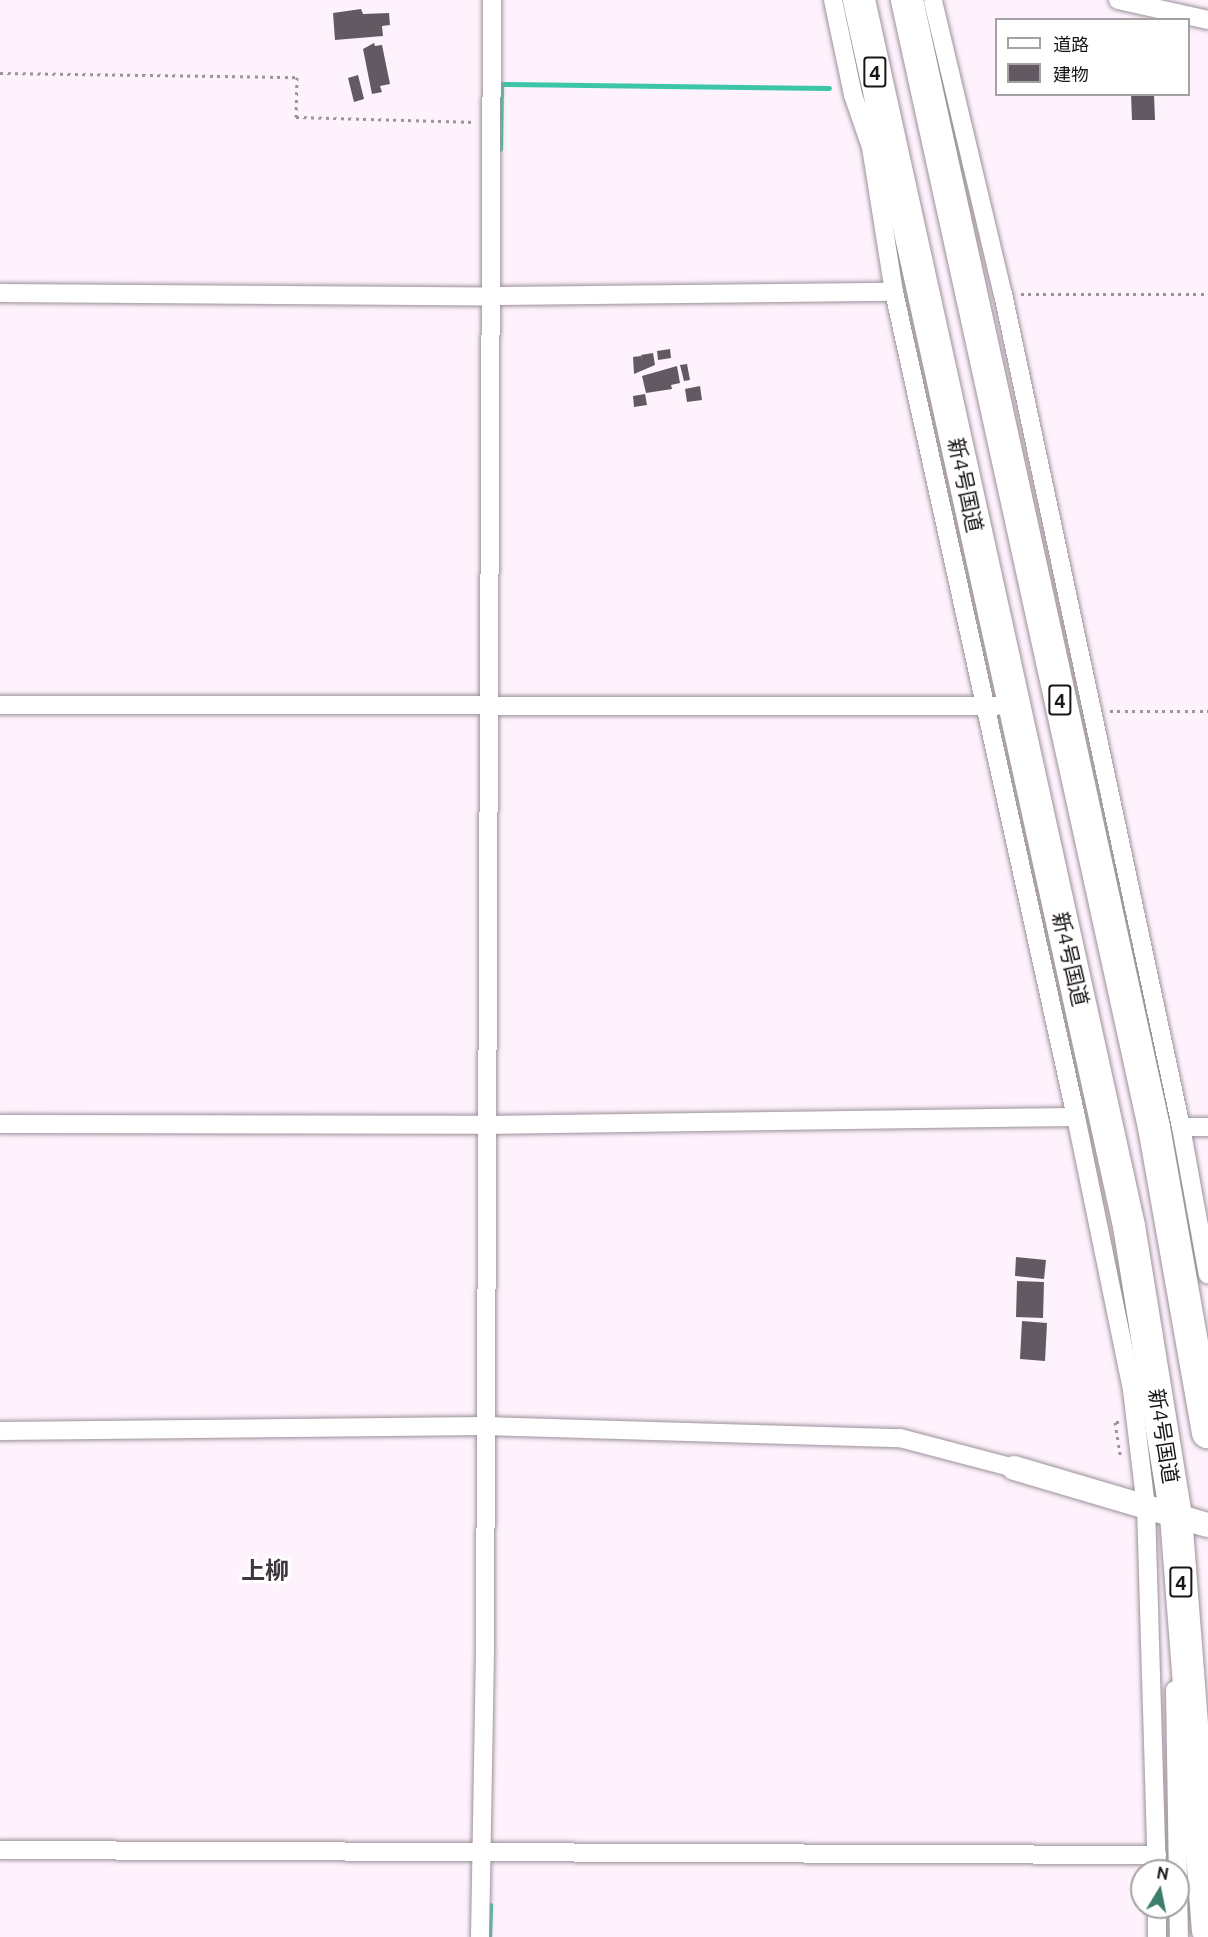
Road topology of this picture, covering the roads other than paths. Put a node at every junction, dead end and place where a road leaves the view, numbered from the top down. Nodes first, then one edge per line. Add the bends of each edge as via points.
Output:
1 (492, 0) edge
2 (832, 0) edge
3 (859, 0) edge
4 (920, 0) edge
5 (1118, 0) edge
6 (1208, 20) edge
7 (948, 127) junction
8 (881, 145) junction
9 (0, 292) edge
10 (894, 292) junction
11 (490, 296) junction
12 (0, 705) edge
13 (1000, 705) junction
14 (488, 708) junction
15 (1076, 1117) junction
16 (0, 1124) edge
17 (486, 1125) junction
18 (1181, 1127) junction
19 (1208, 1127) edge
20 (1191, 1255) junction
21 (1208, 1275) edge
22 (1145, 1395) junction
23 (485, 1426) junction
24 (0, 1431) edge
25 (1208, 1432) edge
26 (1014, 1468) joint
27 (1146, 1508) junction
28 (1176, 1516) junction
29 (1208, 1525) edge
30 (1182, 1604) junction
31 (0, 1850) edge
32 (483, 1852) junction
33 (1157, 1859) edge
34 (1130, 1863) edge
35 (1157, 1919) edge
36 (1208, 1930) edge
37 (480, 1937) edge
38 (1157, 1937) edge
39 (1179, 1937) edge

1 - 11 street
2 - 8 street via 853,95
3 - 8 highway, 新4号国道 / 4
4 - 7 highway, 新4号国道 / 4
5 - 6 street
7 - 18 street via 1003,294
7 - 20 highway, 新4号国道 / 4 via 1154,1127
8 - 10 street
8 - 13 highway, 新4号国道 / 4
9 - 11 street
10 - 11 street
10 - 13 street
11 - 14 street
12 - 14 street
13 - 14 street
13 - 15 street
13 - 22 highway, 新4号国道 / 4 via 1110,1135
14 - 17 street
15 - 17 street
15 - 22 street
16 - 17 street
17 - 23 street
18 - 19 street
18 - 20 street
20 - 21 street
20 - 25 highway, 新4号国道 / 4
22 - 27 street
22 - 28 highway, 新4号国道 / 4
23 - 24 street
23 - 26 street via 900,1438
23 - 32 street
26 - 27 street
27 - 28 street
27 - 33 street
28 - 29 street
28 - 30 highway, 新4号国道 / 4
30 - 36 highway, 新4号国道 / 4
30 - 39 street via 1175,1693
31 - 32 street
32 - 34 street
32 - 37 street
35 - 38 street

